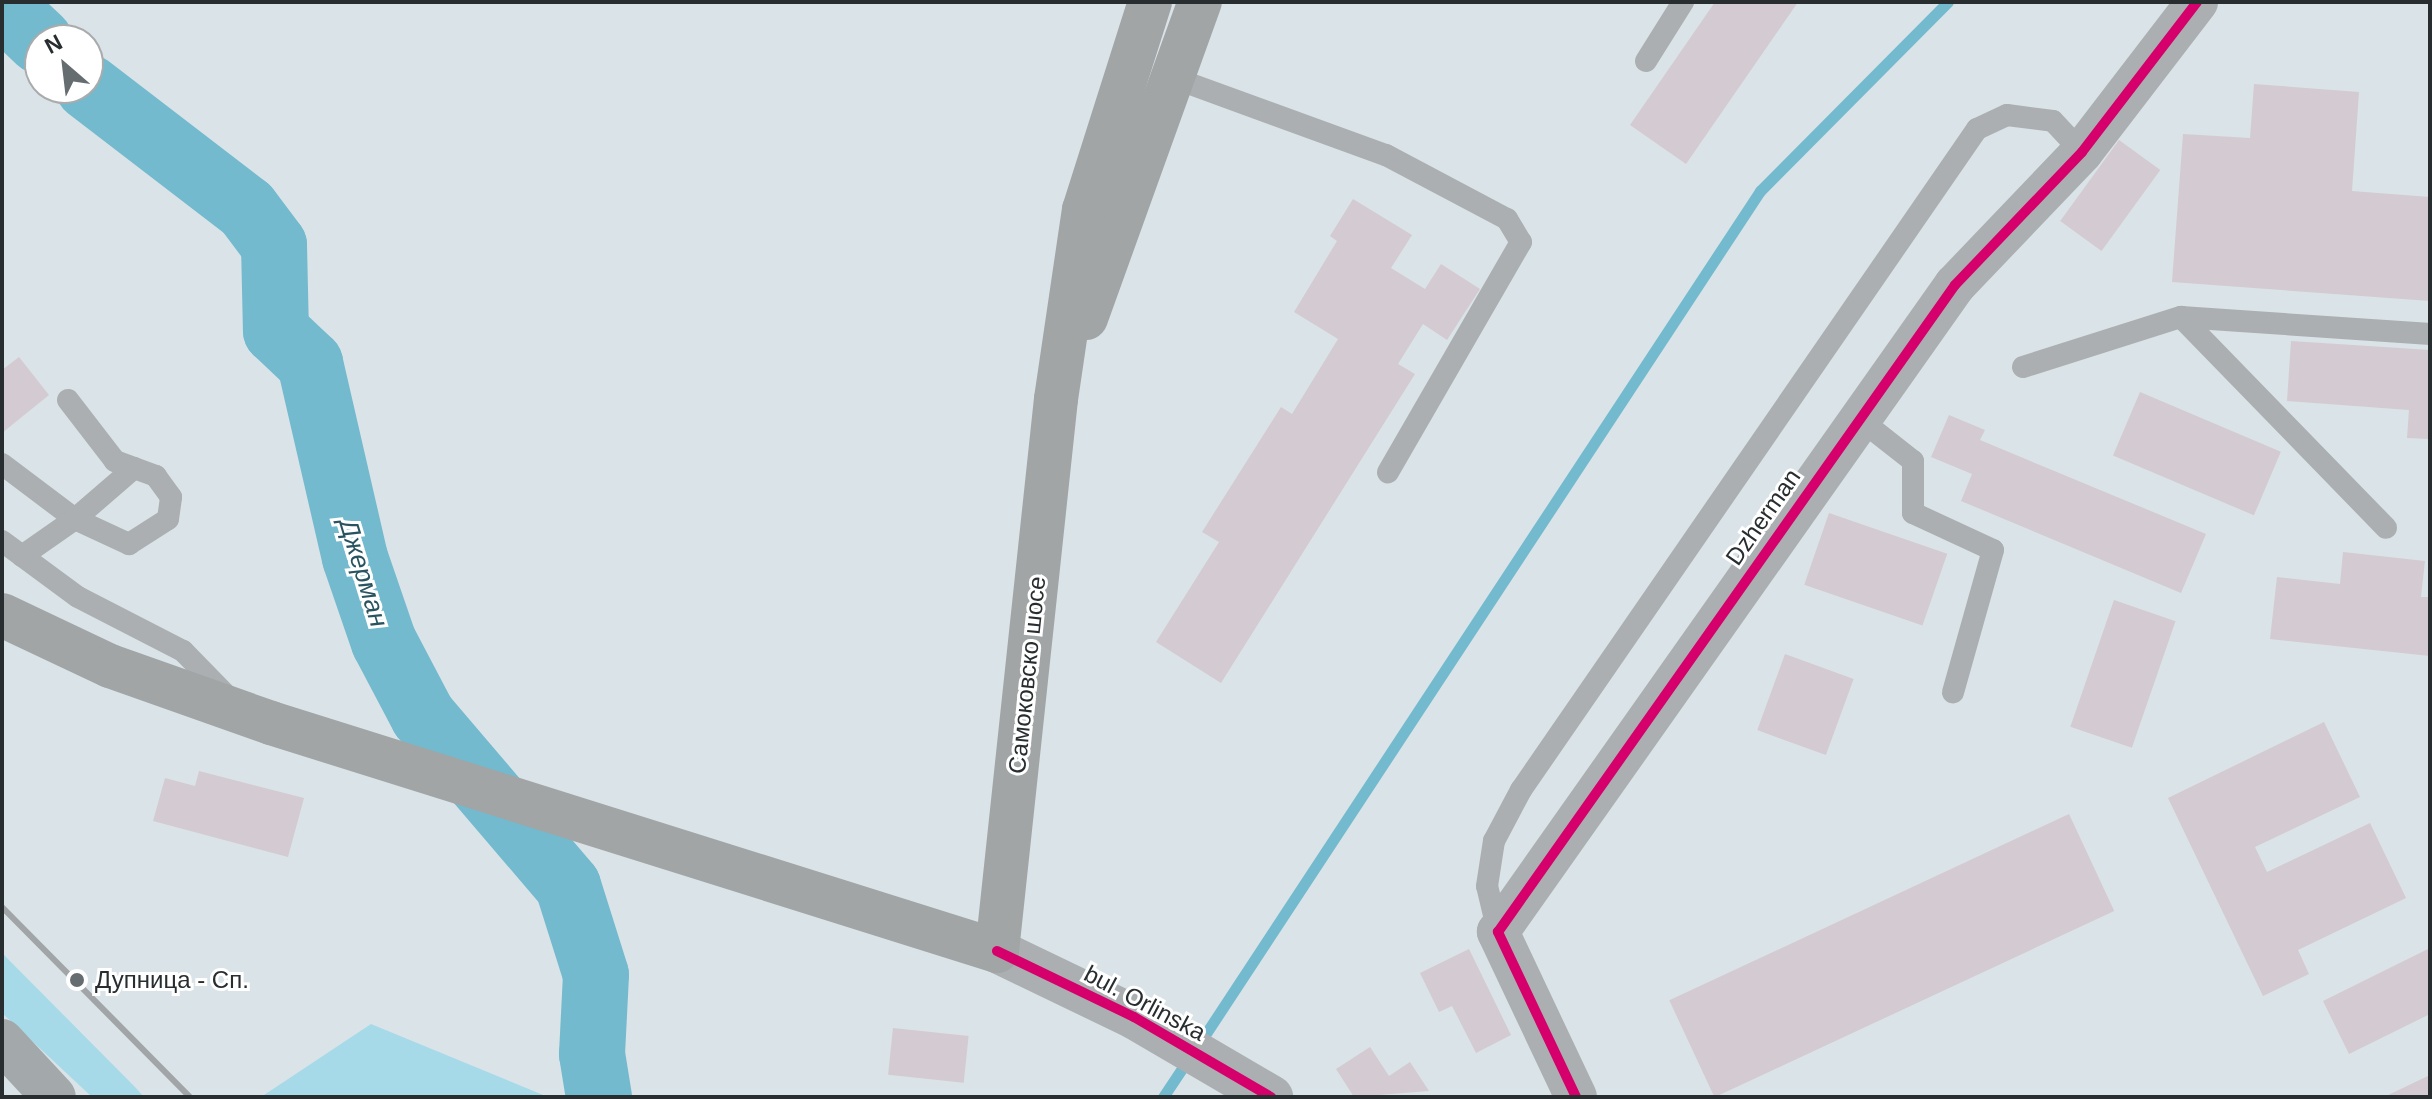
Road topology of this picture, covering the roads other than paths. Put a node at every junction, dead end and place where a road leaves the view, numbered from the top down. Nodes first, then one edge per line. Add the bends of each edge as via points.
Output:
1 (1150, 2) edge
2 (1200, 2) edge
3 (1683, 2) edge
4 (2197, 2) edge
5 (1646, 61) dead end
6 (1174, 78) junction
7 (2082, 152) junction
8 (2181, 317) junction
9 (2430, 334) edge
10 (2023, 367) dead end
11 (1056, 399) junction
12 (68, 400) dead end
13 (1857, 417) junction
14 (2, 464) edge
15 (134, 468) junction
16 (1388, 472) dead end
17 (75, 519) junction
18 (2386, 528) dead end
19 (2, 541) edge
20 (22, 556) junction
21 (2, 615) edge
22 (1953, 692) dead end
23 (258, 718) junction
24 (1498, 932) junction
25 (997, 951) junction
26 (2, 1041) edge
27 (1267, 1093) edge
28 (54, 1097) edge
29 (1576, 1097) edge

1 - 11 main road, Самоковско шосе via 1084,210
2 - 6 main road, Самоковско шосе
3 - 5 lane
4 - 7 street, Dzherman
6 - 11 main road, Самоковско шосе
6 - 16 lane via 1386,155 1507,219 1521,242
7 - 13 street, Dzherman via 1955,285
7 - 24 lane via 2053,121 2007,115 1969,139 1521,790 1492,856 1487,886
8 - 9 lane
8 - 10 lane
8 - 18 lane
11 - 25 main road, Самоковско шосе
12 - 15 lane via 115,461
13 - 22 lane via 1913,461 1913,513 1993,550
13 - 24 street, Dzherman
14 - 17 lane
15 - 17 lane
15 - 17 lane via 156,476 171,497 168,519 152,536 129,544
17 - 20 lane
19 - 20 lane
20 - 23 lane via 78,597 183,651
21 - 23 main road via 110,666
23 - 25 main road
24 - 29 street
25 - 27 street, bul. Orlinska via 1134,1017
26 - 28 main road

